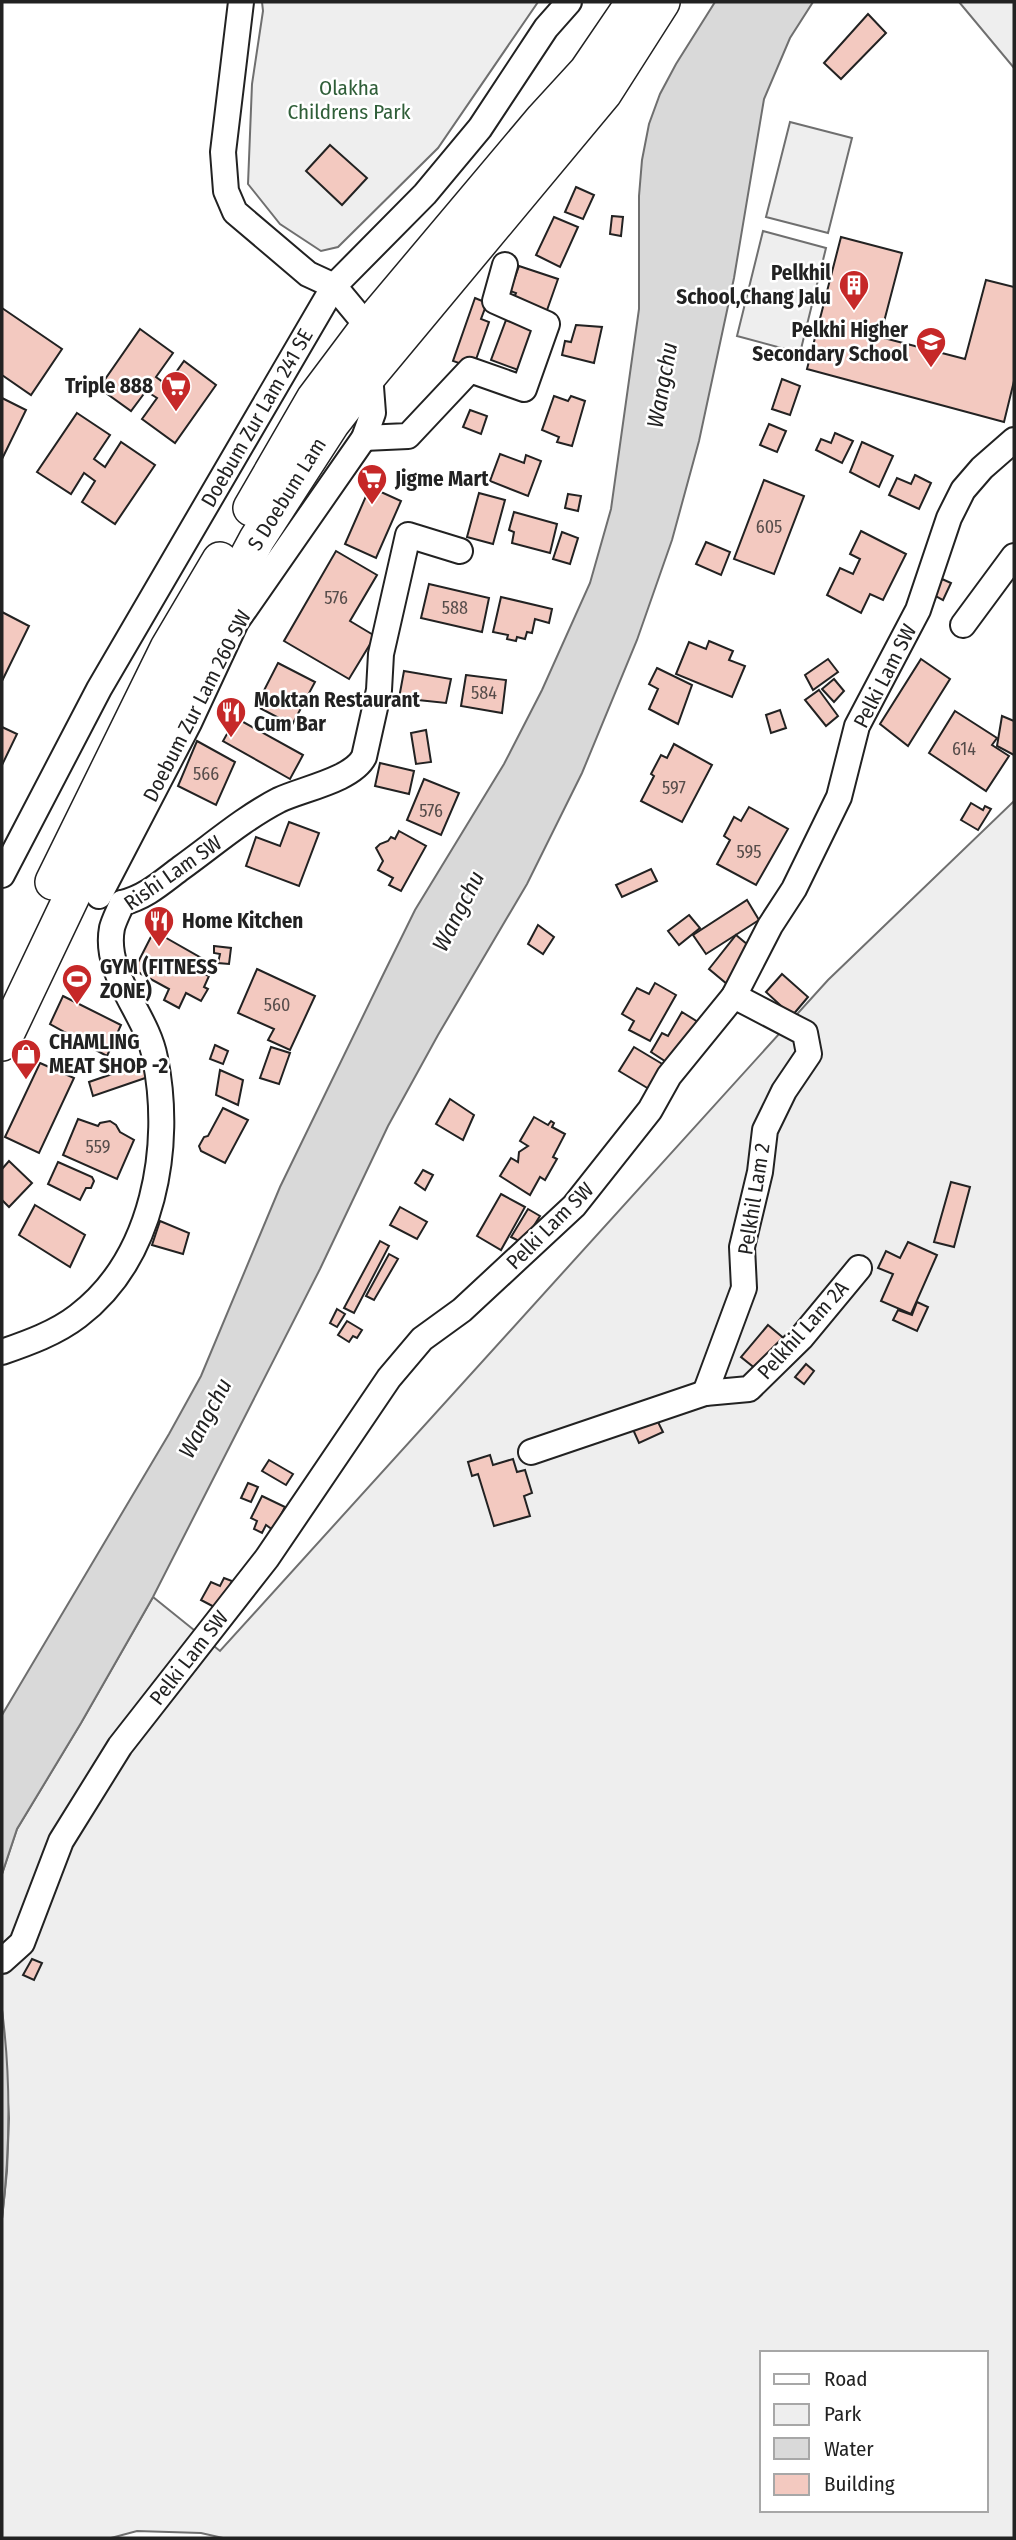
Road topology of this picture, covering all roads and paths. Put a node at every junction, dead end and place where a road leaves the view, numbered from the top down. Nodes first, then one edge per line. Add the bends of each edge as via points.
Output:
1 (241, 2) edge
2 (569, 2) edge
3 (634, 2) edge
4 (662, 2) edge
5 (505, 265) dead end
6 (334, 286) junction
7 (368, 327) junction
8 (370, 374) junction
9 (364, 438) junction
10 (1014, 440) edge
11 (460, 551) dead end
12 (1014, 556) edge
13 (963, 625) dead end
14 (2, 875) edge
15 (97, 898) junction
16 (2, 990) edge
17 (734, 996) junction
18 (2, 1044) edge
19 (859, 1268) dead end
20 (2, 1352) edge
21 (705, 1392) junction
22 (531, 1452) dead end
23 (3, 1961) edge

1 - 6 street via 223,152 226,191 235,212 308,274
2 - 6 street, Doebum Zur Lam 241 SE via 546,28 480,128 425,194
3 - 7 highway, S Doebum Lam via 587,71
4 - 8 highway, S Doebum Lam via 604,93
5 - 9 street via 495,302 547,324 524,388 470,370 408,436
6 - 7 street
6 - 14 street, Doebum Zur Lam 241 SE via 99,689
7 - 16 highway, S Doebum Lam via 314,399 168,648
8 - 9 street, Doebum Zur Lam 260 SW via 373,413
8 - 15 highway, S Doebum Lam via 332,423 257,540 192,661
9 - 15 street, Doebum Zur Lam 260 SW via 236,622
10 - 17 street, Pelki Lam SW via 963,490 918,610 857,726 839,797
11 - 15 street, Rishi Lam SW via 408,535 360,765 279,800 148,894
12 - 13 street
15 - 18 highway, S Doebum Lam
15 - 20 street, Rishi Lam SW via 112,928 116,970 155,1055 162,1105 159,1167 144,1226 118,1275 78,1316
17 - 21 street, Pelkhil Lam 2 via 805,1033 810,1054 765,1129 742,1247 744,1288
17 - 23 street, Pelki Lam SW via 573,1206 462,1310 422,1339 389,1378 267,1559 120,1746 61,1841 22,1943
19 - 21 street, Pelkhil Lam 2A via 801,1338 749,1389
21 - 22 street

